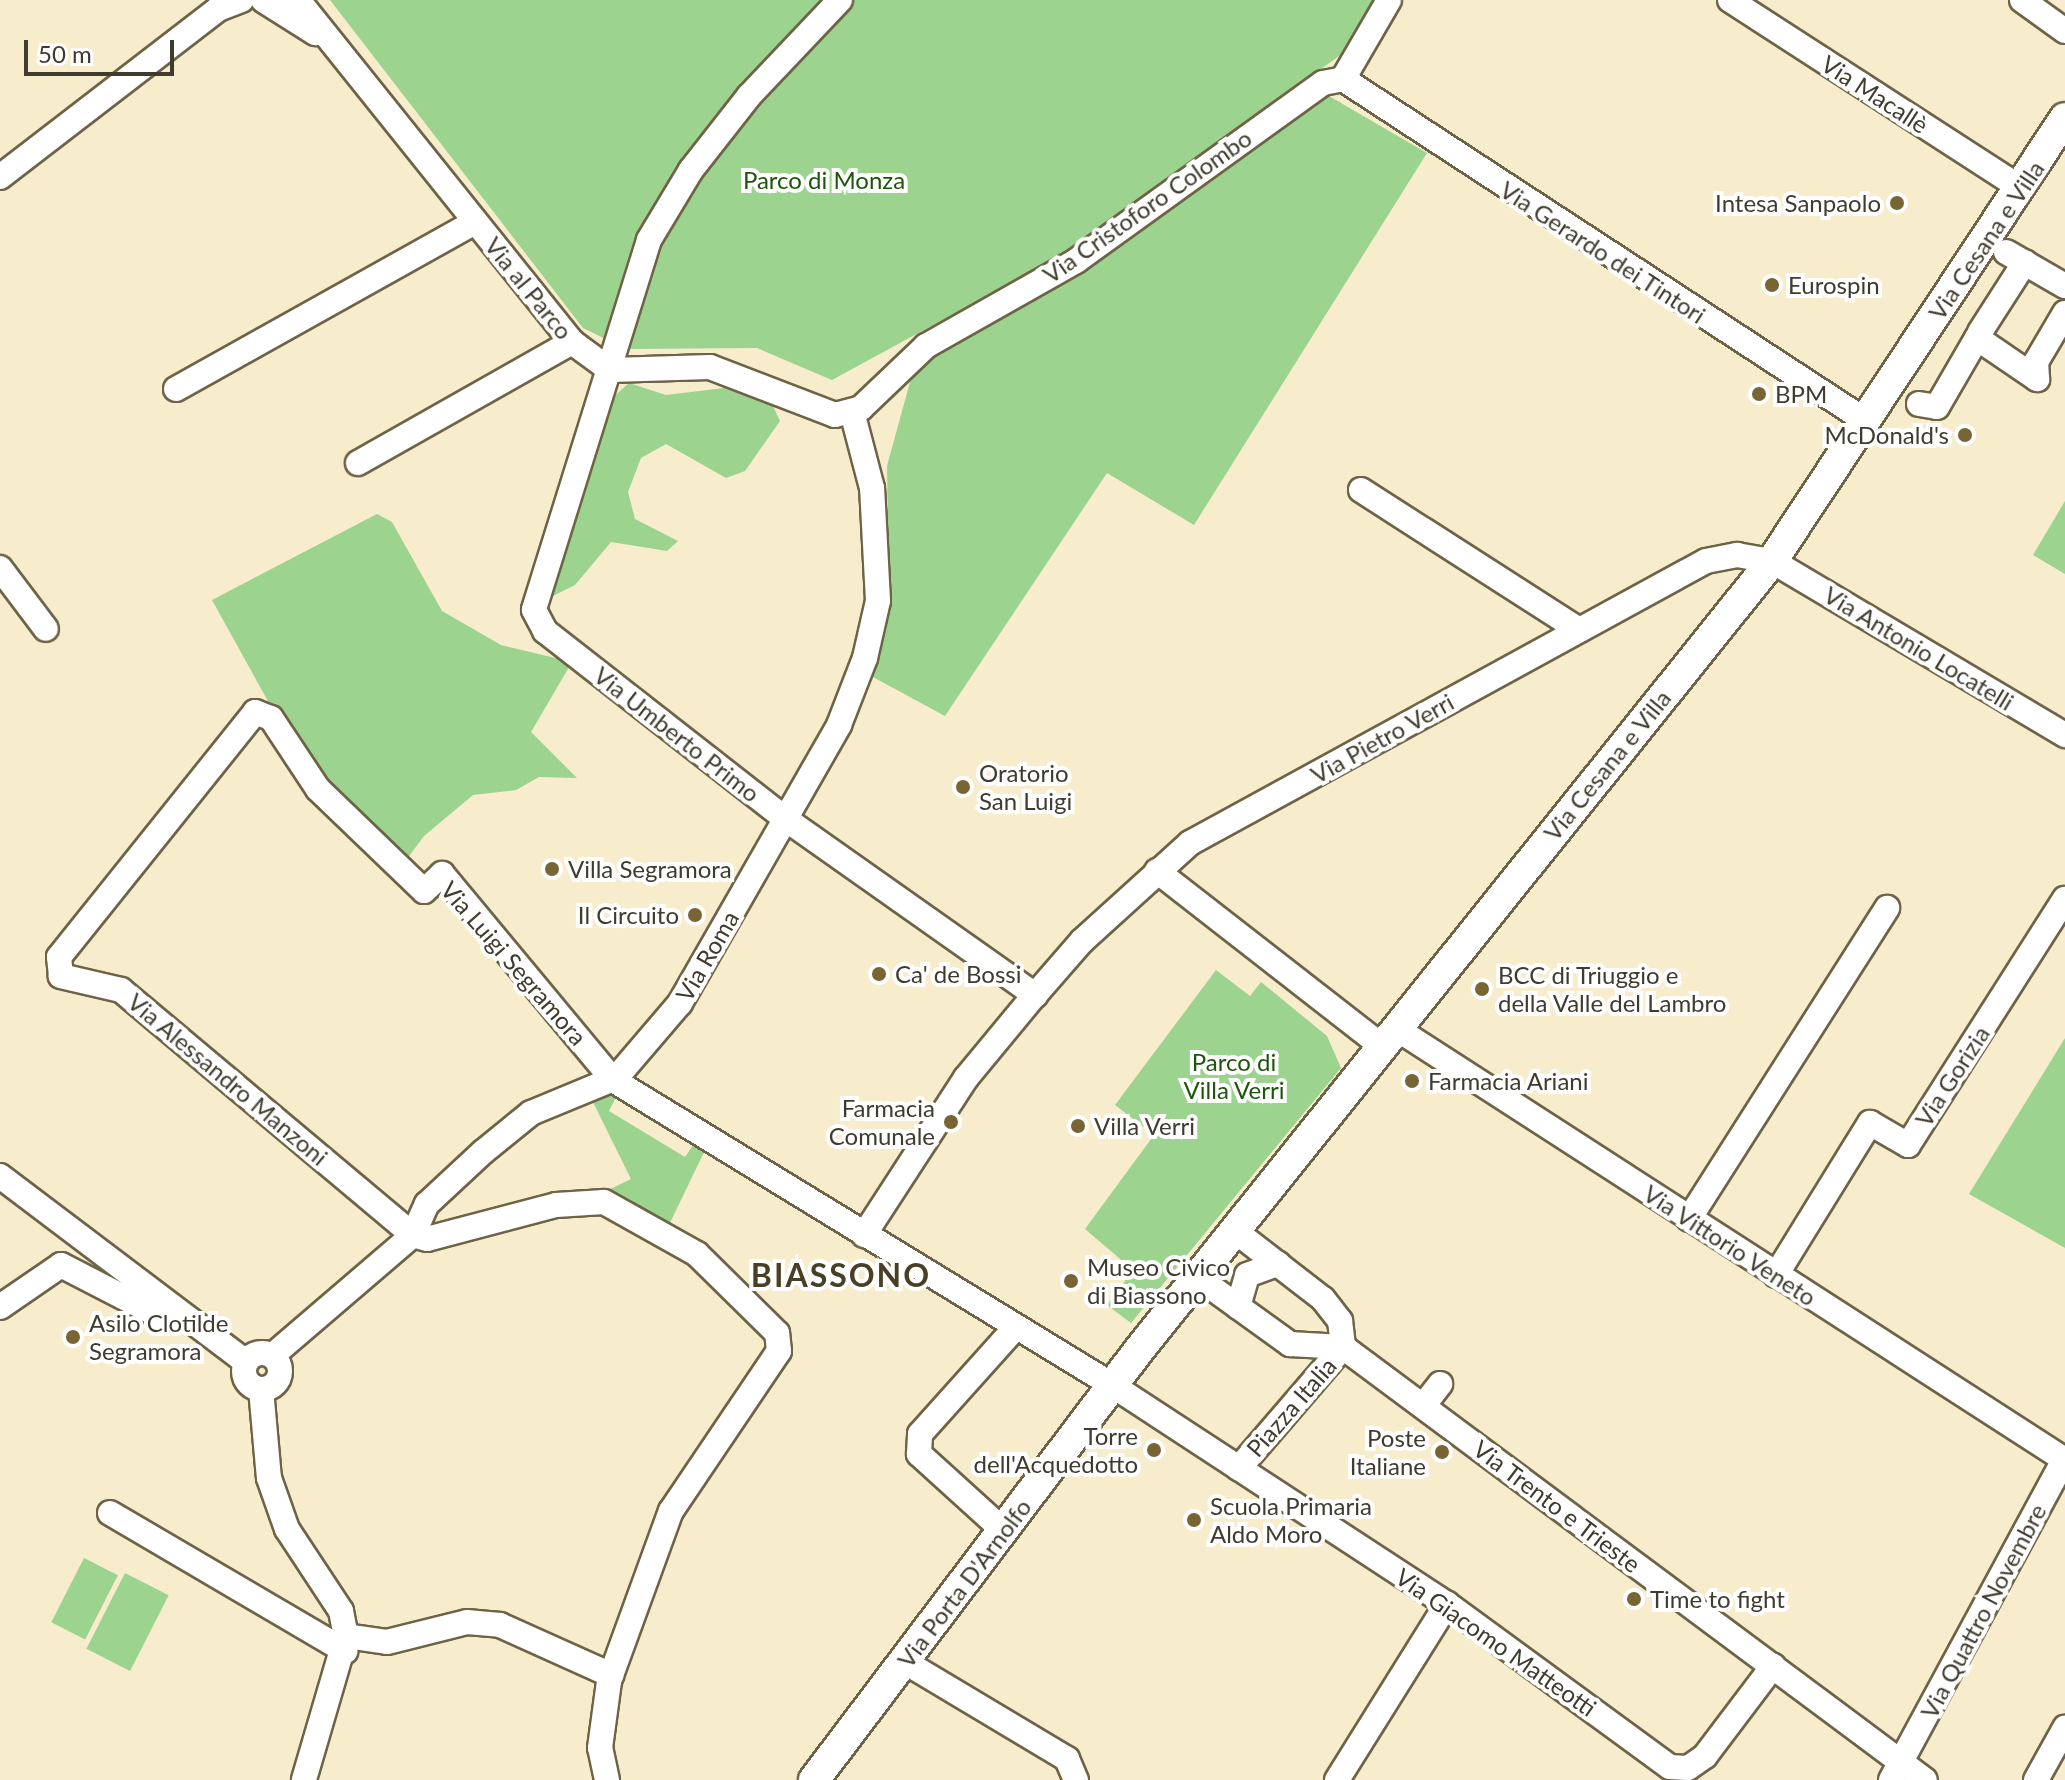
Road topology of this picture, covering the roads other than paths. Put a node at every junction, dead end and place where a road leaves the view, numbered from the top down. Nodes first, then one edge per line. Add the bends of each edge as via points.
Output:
1 (263, 0) edge
2 (298, 0) edge
3 (840, 0) edge
4 (1389, 0) edge
5 (1730, 0) edge
6 (2022, 0) edge
7 (227, 3) edge
8 (2065, 31) edge
9 (327, 41) junction
10 (1343, 79) junction
11 (2065, 118) edge
12 (2056, 154) edge
13 (2, 170) edge
14 (2021, 188) junction
15 (475, 222) junction
16 (2065, 286) edge
17 (2065, 313) edge
18 (1980, 332) dead end
19 (572, 342) junction
20 (610, 370) junction
21 (176, 389) dead end
22 (1919, 404) dead end
23 (852, 412) junction
24 (1866, 421) junction
25 (358, 463) dead end
26 (1361, 490) dead end
27 (1772, 561) junction
28 (0, 568) edge
29 (46, 629) dead end
30 (1579, 630) junction
31 (249, 718) joint
32 (2065, 735) edge
33 (787, 820) junction
34 (1157, 871) junction
35 (2065, 899) edge
36 (1887, 908) dead end
37 (1036, 993) junction
38 (1390, 1038) junction
39 (613, 1080) junction
40 (0, 1176) edge
41 (54, 1192) dead end
42 (1689, 1219) junction
43 (1235, 1231) junction
44 (413, 1235) junction
45 (864, 1235) junction
46 (1278, 1264) junction
47 (1776, 1275) junction
48 (1197, 1277) junction
49 (0, 1307) edge
50 (1238, 1307) junction
51 (1015, 1328) junction
52 (203, 1336) junction
53 (1343, 1347) junction
54 (273, 1355) junction
55 (246, 1362) junction
56 (1100, 1378) junction
57 (1440, 1384) dead end
58 (261, 1389) junction
59 (1423, 1406) junction
60 (2065, 1460) edge
61 (1239, 1468) junction
62 (110, 1513) dead end
63 (1004, 1531) junction
64 (1447, 1604) junction
65 (346, 1644) junction
66 (905, 1662) junction
67 (1773, 1666) junction
68 (611, 1675) junction
69 (2065, 1728) edge
70 (1896, 1771) edge
71 (1690, 1774) edge
72 (304, 1780) edge
73 (607, 1780) edge
74 (814, 1780) edge
75 (1076, 1780) edge
76 (1337, 1780) edge
77 (1925, 1780) edge
78 (2036, 1780) edge

1 - 9 street, Via al Parco
2 - 9 street, Via al Parco
3 - 20 street, Via Umberto Primo via 691,170 649,240
4 - 10 street
5 - 14 street, Via Macallè
6 - 8 street
7 - 13 street
9 - 15 street, Via al Parco
10 - 23 street, Via Cristoforo Colombo via 1323,83 1076,261 926,346
10 - 24 street, Via Gerardo dei Tintori
11 - 12 main road, Via Cesana e Villa
12 - 14 main road, Via Cesana e Villa
14 - 24 main road, Via Cesana e Villa
15 - 19 street, Via al Parco
15 - 21 street
16 - 18 street via 2016,257
17 - 22 street via 2036,362 2037,379 1977,338 1937,407
19 - 20 street, Via al Parco
19 - 25 street
20 - 23 street via 710,367 824,413
20 - 33 street, Via Umberto Primo via 534,610 545,631
23 - 33 street via 872,488 878,601 839,725
24 - 27 main road, Via Cesana e Villa
26 - 30 street
27 - 30 street, Via Pietro Verri via 1737,555 1706,561
27 - 32 street, Via Antonio Locatelli
27 - 38 main road, Via Cesana e Villa
28 - 29 street
30 - 34 street, Via Pietro Verri via 1190,843
31 - 39 street, Via Luigi Segramora via 255,712 271,718 318,789 424,891 442,874
31 - 44 street, Via Alessandro Manzoni via 59,957 61,976 121,990
33 - 37 street, Via Umberto Primo
33 - 39 street, Via Roma via 680,1003
34 - 37 street, Via Pietro Verri
34 - 38 street, Via Vittorio Veneto
35 - 47 street, Via Gorizia via 1908,1145 1870,1123
36 - 42 street
37 - 45 street, Via Pietro Verri via 966,1078
38 - 42 street, Via Vittorio Veneto
38 - 43 main road, Via Cesana e Villa
39 - 44 street via 531,1113 427,1204
39 - 45 street, Via Giacomo Matteotti
40 - 52 street
41 - 52 street
42 - 47 street, Via Vittorio Veneto
43 - 46 street, Piazza Italia
43 - 48 main road, Via Cesana e Villa
44 - 54 street
44 - 68 street via 468,1232 579,1202 604,1202 664,1231 777,1333 779,1351 671,1511
45 - 51 street, Via Giacomo Matteotti
46 - 50 street via 1247,1275
46 - 53 street, Piazza Italia via 1323,1299 1340,1321
47 - 60 street, Via Vittorio Veneto
48 - 50 street, Piazza Italia
48 - 56 main road, Via Cesana e Villa
49 - 52 street via 61,1265
50 - 53 street, Piazza Italia via 1290,1344
51 - 56 street, Via Giacomo Matteotti
51 - 63 street via 920,1434 919,1454
52 - 55 street
53 - 59 street, Via Trento e Trieste
53 - 61 street, Piazza Italia
54 - 55 street via 257,1353
54 - 58 street via 277,1381
55 - 58 street via 246,1379
56 - 61 street, Via Giacomo Matteotti
56 - 63 main road, Via Porta D'Arnolfo
57 - 59 street
58 - 65 street via 273,1491 287,1529 341,1611
59 - 67 street, Via Trento e Trieste
60 - 70 street, Via Quattro Novembre
61 - 64 street, Via Giacomo Matteotti
62 - 65 street
63 - 66 main road, Via Porta D'Arnolfo
64 - 71 street, Via Giacomo Matteotti via 1670,1767
64 - 76 street
65 - 68 street via 387,1642 467,1622 500,1625
65 - 72 street
66 - 74 main road, Via Porta D'Arnolfo
66 - 75 street via 1067,1759
67 - 70 street, Via Trento e Trieste
67 - 71 street, Via Giacomo Matteotti
68 - 73 street via 600,1748
69 - 78 street
70 - 77 street, Via Trento e Trieste

